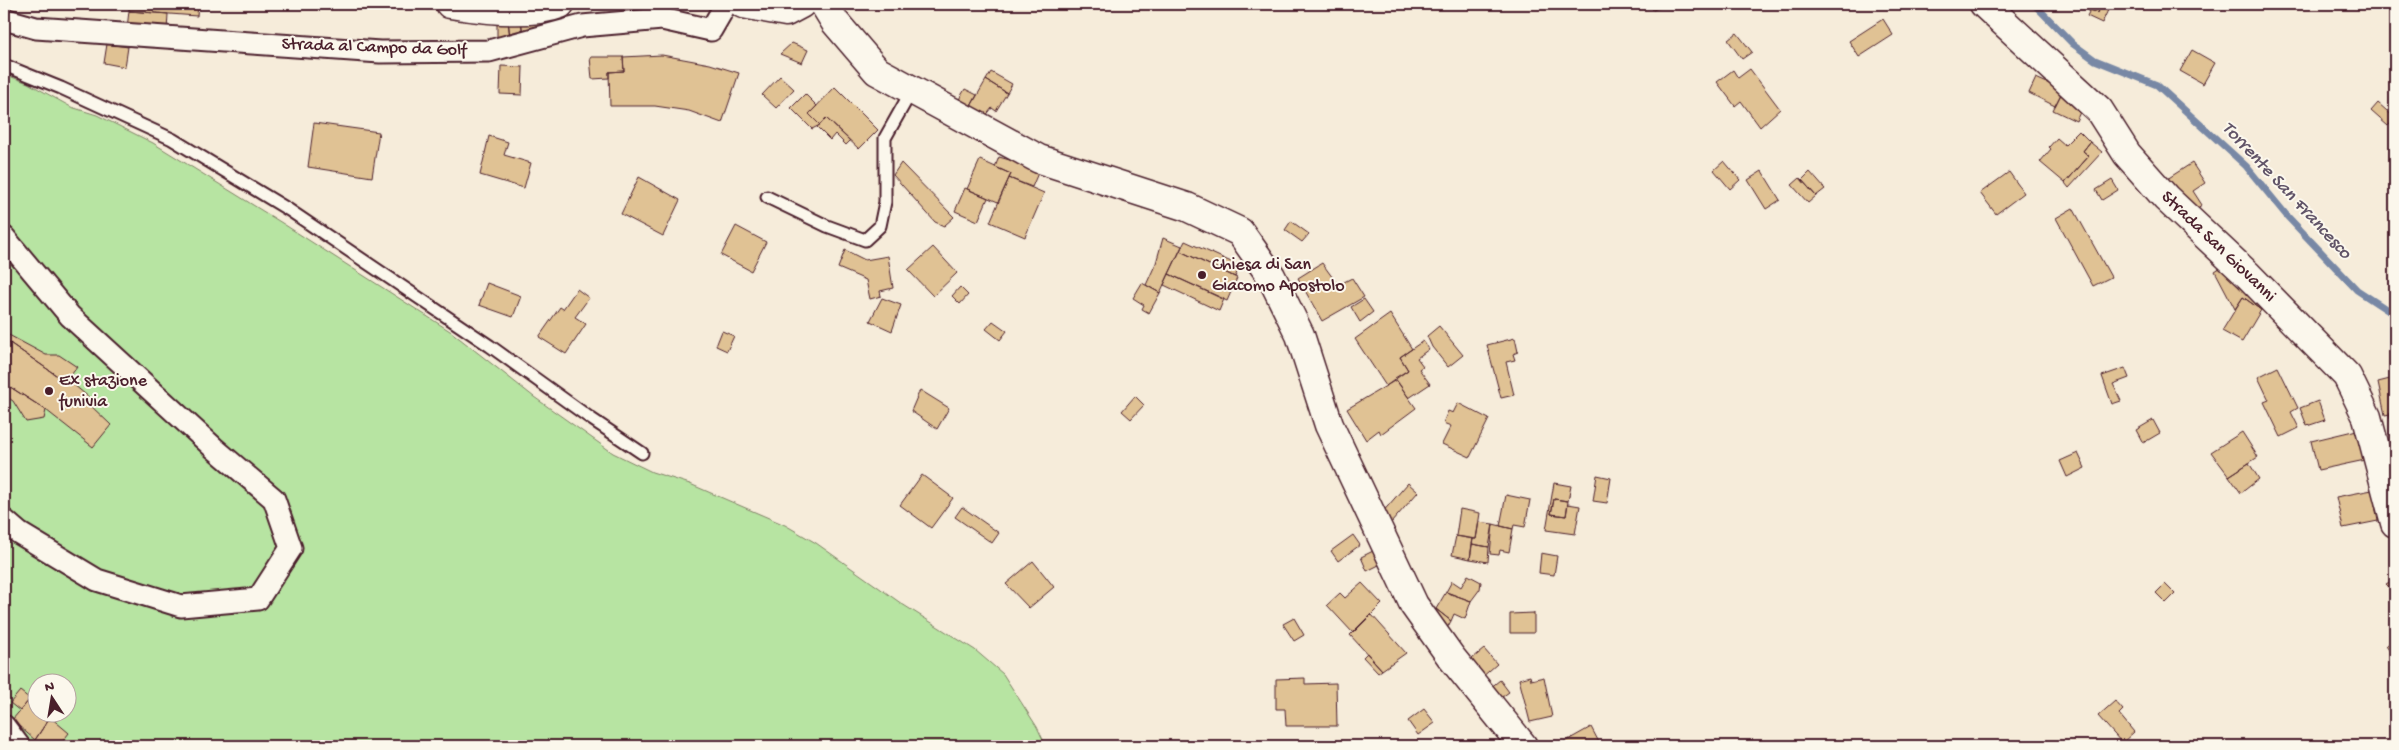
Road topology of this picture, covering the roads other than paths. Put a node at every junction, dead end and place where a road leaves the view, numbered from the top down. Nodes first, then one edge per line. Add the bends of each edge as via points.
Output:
1 (450, 4) edge
2 (560, 4) edge
3 (726, 4) edge
4 (743, 4) edge
5 (801, 4) edge
6 (824, 4) edge
7 (1984, 4) edge
8 (4, 19) edge
9 (4, 65) edge
10 (912, 90) junction
11 (767, 197) dead end
12 (4, 237) edge
13 (642, 453) dead end
14 (4, 520) edge
15 (2395, 523) edge
16 (4, 726) edge
17 (19, 746) edge
18 (1523, 746) edge

1 - 2 street via 482,10 550,8
3 - 8 street, Strada al Campo da Golf via 711,30 662,19 590,25 489,51 380,52 36,28
4 - 5 street via 786,12
6 - 10 street via 835,22 877,71
7 - 15 street, Strada San Giovanni via 2099,110 2127,154 2166,198 2248,275 2347,376 2367,417
9 - 13 lane via 172,139 289,210
10 - 11 lane via 885,138 885,202 880,226 865,240
10 - 18 street via 1039,159 1187,207 1240,232 1271,276 1300,335 1329,425 1414,605
12 - 14 street via 70,316 274,499 291,548 258,599 181,606 97,580 19,533
16 - 17 street

